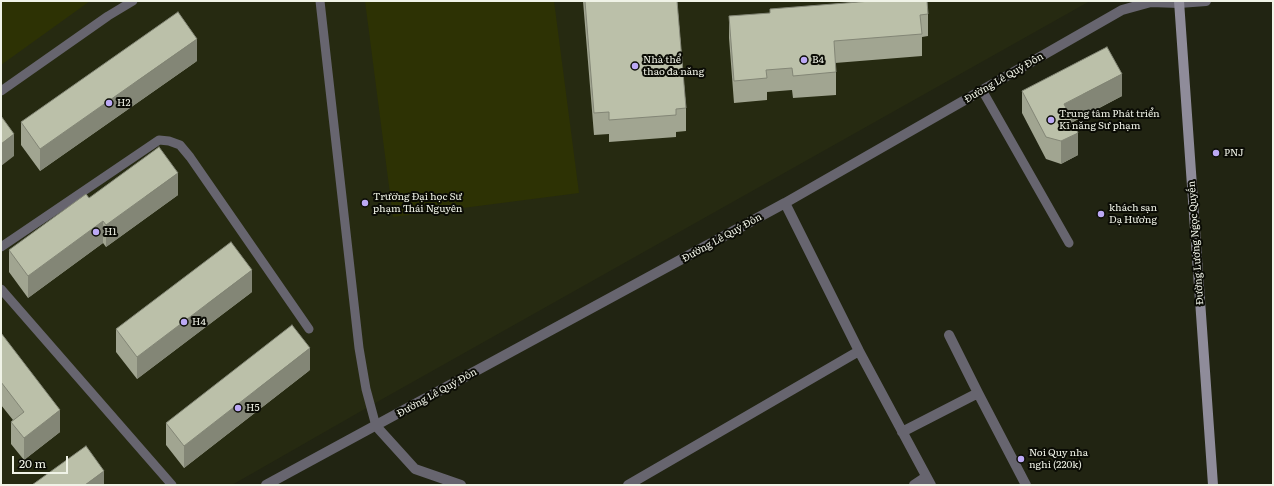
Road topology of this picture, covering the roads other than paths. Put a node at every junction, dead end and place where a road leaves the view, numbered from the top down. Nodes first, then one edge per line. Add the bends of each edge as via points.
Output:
1 (133, 1) edge
2 (320, 1) edge
3 (1206, 1) edge
4 (1179, 2) edge
5 (982, 90) junction
6 (1, 91) edge
7 (785, 203) junction
8 (1069, 243) dead end
9 (1, 247) edge
10 (1, 289) edge
11 (309, 329) dead end
12 (949, 335) dead end
13 (859, 351) junction
14 (978, 394) junction
15 (376, 426) junction
16 (902, 432) junction
17 (929, 481) edge
18 (172, 485) edge
19 (266, 485) edge
20 (461, 485) edge
21 (628, 485) edge
22 (914, 485) edge
23 (1026, 485) edge
24 (1213, 485) edge

1 - 6 lane
2 - 15 lane via 359,348 366,390
3 - 4 street, Đường Lê Quý Đôn
4 - 5 street, Đường Lê Quý Đôn via 1151,2 1122,10
4 - 24 main road, Đường Lương Ngọc Quyến
5 - 7 street, Đường Lê Quý Đôn
5 - 8 lane
7 - 13 street
7 - 15 street, Đường Lê Quý Đôn
9 - 11 lane via 159,140 169,142 180,146 190,158
10 - 18 lane
12 - 14 street
13 - 16 street
13 - 21 street
14 - 16 street
14 - 23 street
15 - 19 street, Đường Lê Quý Đôn
15 - 20 street via 415,469
16 - 17 street
17 - 22 street

